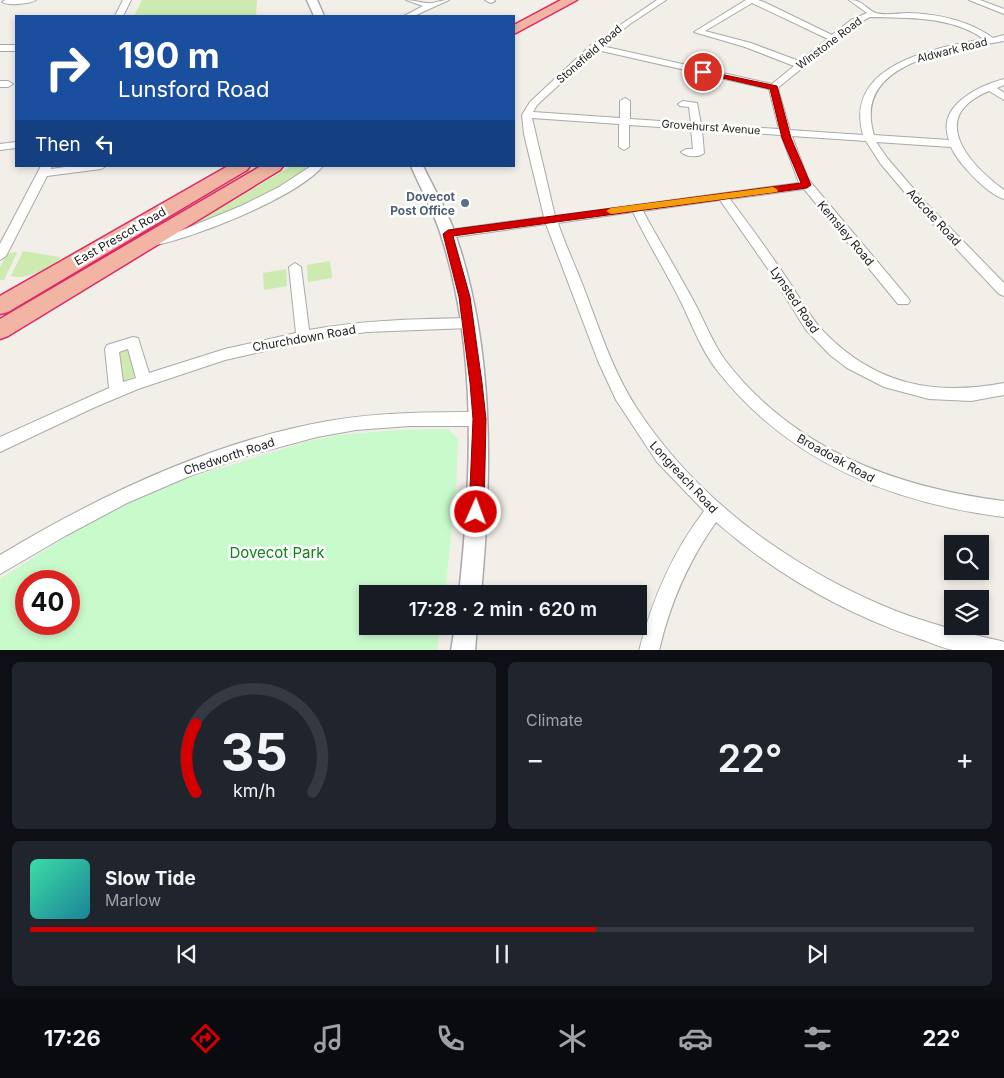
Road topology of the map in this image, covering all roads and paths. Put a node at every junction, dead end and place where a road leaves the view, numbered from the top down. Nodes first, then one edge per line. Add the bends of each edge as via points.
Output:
1 (32, 0) edge
2 (127, 0) edge
3 (312, 0) edge
4 (410, 0) edge
5 (445, 0) edge
6 (571, 0) edge
7 (662, 0) edge
8 (853, 0) edge
9 (972, 0) edge
10 (5, 3) edge
11 (430, 6) junction
12 (1004, 12) edge
13 (873, 14) junction
14 (120, 15) edge
15 (319, 15) edge
16 (410, 15) edge
17 (515, 29) edge
18 (833, 38) junction
19 (1004, 38) edge
20 (992, 40) junction
21 (594, 47) junction
22 (0, 48) edge
23 (15, 48) edge
24 (800, 64) junction
25 (1004, 82) edge
26 (989, 87) junction
27 (774, 88) junction
28 (1004, 97) edge
29 (625, 101) dead end
30 (683, 104) dead end
31 (526, 116) junction
32 (624, 121) junction
33 (696, 126) junction
34 (785, 133) junction
35 (869, 139) junction
36 (955, 144) junction
37 (15, 145) edge
38 (0, 147) edge
39 (624, 147) dead end
40 (686, 152) dead end
41 (87, 167) edge
42 (239, 167) edge
43 (272, 167) edge
44 (317, 167) edge
45 (416, 167) edge
46 (45, 170) edge
47 (807, 185) junction
48 (1004, 195) edge
49 (723, 197) junction
50 (636, 208) junction
51 (550, 219) junction
52 (448, 234) junction
53 (146, 243) junction
54 (0, 256) edge
55 (294, 267) dead end
56 (1004, 291) edge
57 (903, 301) dead end
58 (0, 306) edge
59 (469, 323) junction
60 (2, 325) edge
61 (303, 337) junction
62 (144, 381) junction
63 (1004, 389) edge
64 (117, 391) junction
65 (479, 419) junction
66 (0, 445) edge
67 (1004, 509) edge
68 (714, 511) junction
69 (0, 565) edge
70 (471, 585) edge
71 (465, 635) edge
72 (463, 650) edge
73 (649, 650) edge
74 (1001, 650) edge

1 - 10 street
2 - 14 street
3 - 15 street
4 - 11 street
5 - 11 street
6 - 17 highway
7 - 21 street, Stonefield Road
8 - 13 street
9 - 12 street
11 - 16 street
13 - 18 street, Winstone Road via 856,20
13 - 20 street, Winstone Road via 924,16 951,21 975,29
18 - 24 street, Winstone Road
18 - 24 street via 814,32 752,0 698,32 748,44
19 - 20 street, Aldwark Road
20 - 35 street, Aldwark Road via 920,57 888,73 874,86 865,106
21 - 27 street
21 - 31 street, Stonefield Road via 533,104
22 - 23 street
24 - 27 street, Winstone Road
25 - 26 street
26 - 28 street
26 - 36 street via 954,112 950,128
27 - 34 street
29 - 32 street
30 - 33 street via 694,105
31 - 32 street, Grovehurst Avenue
31 - 51 street, Longreach Road
32 - 33 street, Grovehurst Avenue
32 - 39 street
33 - 34 street, Grovehurst Avenue
33 - 40 street via 699,153
34 - 35 street, Grovehurst Avenue
34 - 47 street, Kemsley Road
35 - 36 street, Grovehurst Avenue
35 - 56 street, Adcote Road via 911,194
36 - 48 street via 970,168
37 - 38 street
41 - 46 street
42 - 58 highway, East Prescot Road
43 - 53 highway, East Prescot Road
44 - 53 street, East Prescot Road via 295,184 233,214 172,238
45 - 52 street
46 - 54 street
47 - 49 street
47 - 57 street, Kemsley Road
49 - 50 street
49 - 63 street, Lynsted Road via 808,322 850,362 895,385 925,394 972,395
50 - 51 street
50 - 67 street, Broadoak Road via 720,363 751,400 786,429 818,451 891,486 949,503
51 - 52 street
51 - 68 street, Longreach Road via 622,396 660,454
52 - 59 street
53 - 60 highway, East Prescot Road
55 - 61 street
59 - 61 street, Churchdown Road via 401,324
59 - 65 street
61 - 62 street, Churchdown Road via 225,354
62 - 64 street, Churchdown Road
62 - 64 street via 133,342 112,349
64 - 66 street, Churchdown Road
65 - 69 street, Chedworth Road via 398,420 339,426 306,432 198,464 112,501
65 - 70 street
68 - 73 street via 678,564 660,608
68 - 74 street, Longreach Road via 789,566 851,600 929,632
71 - 72 street

